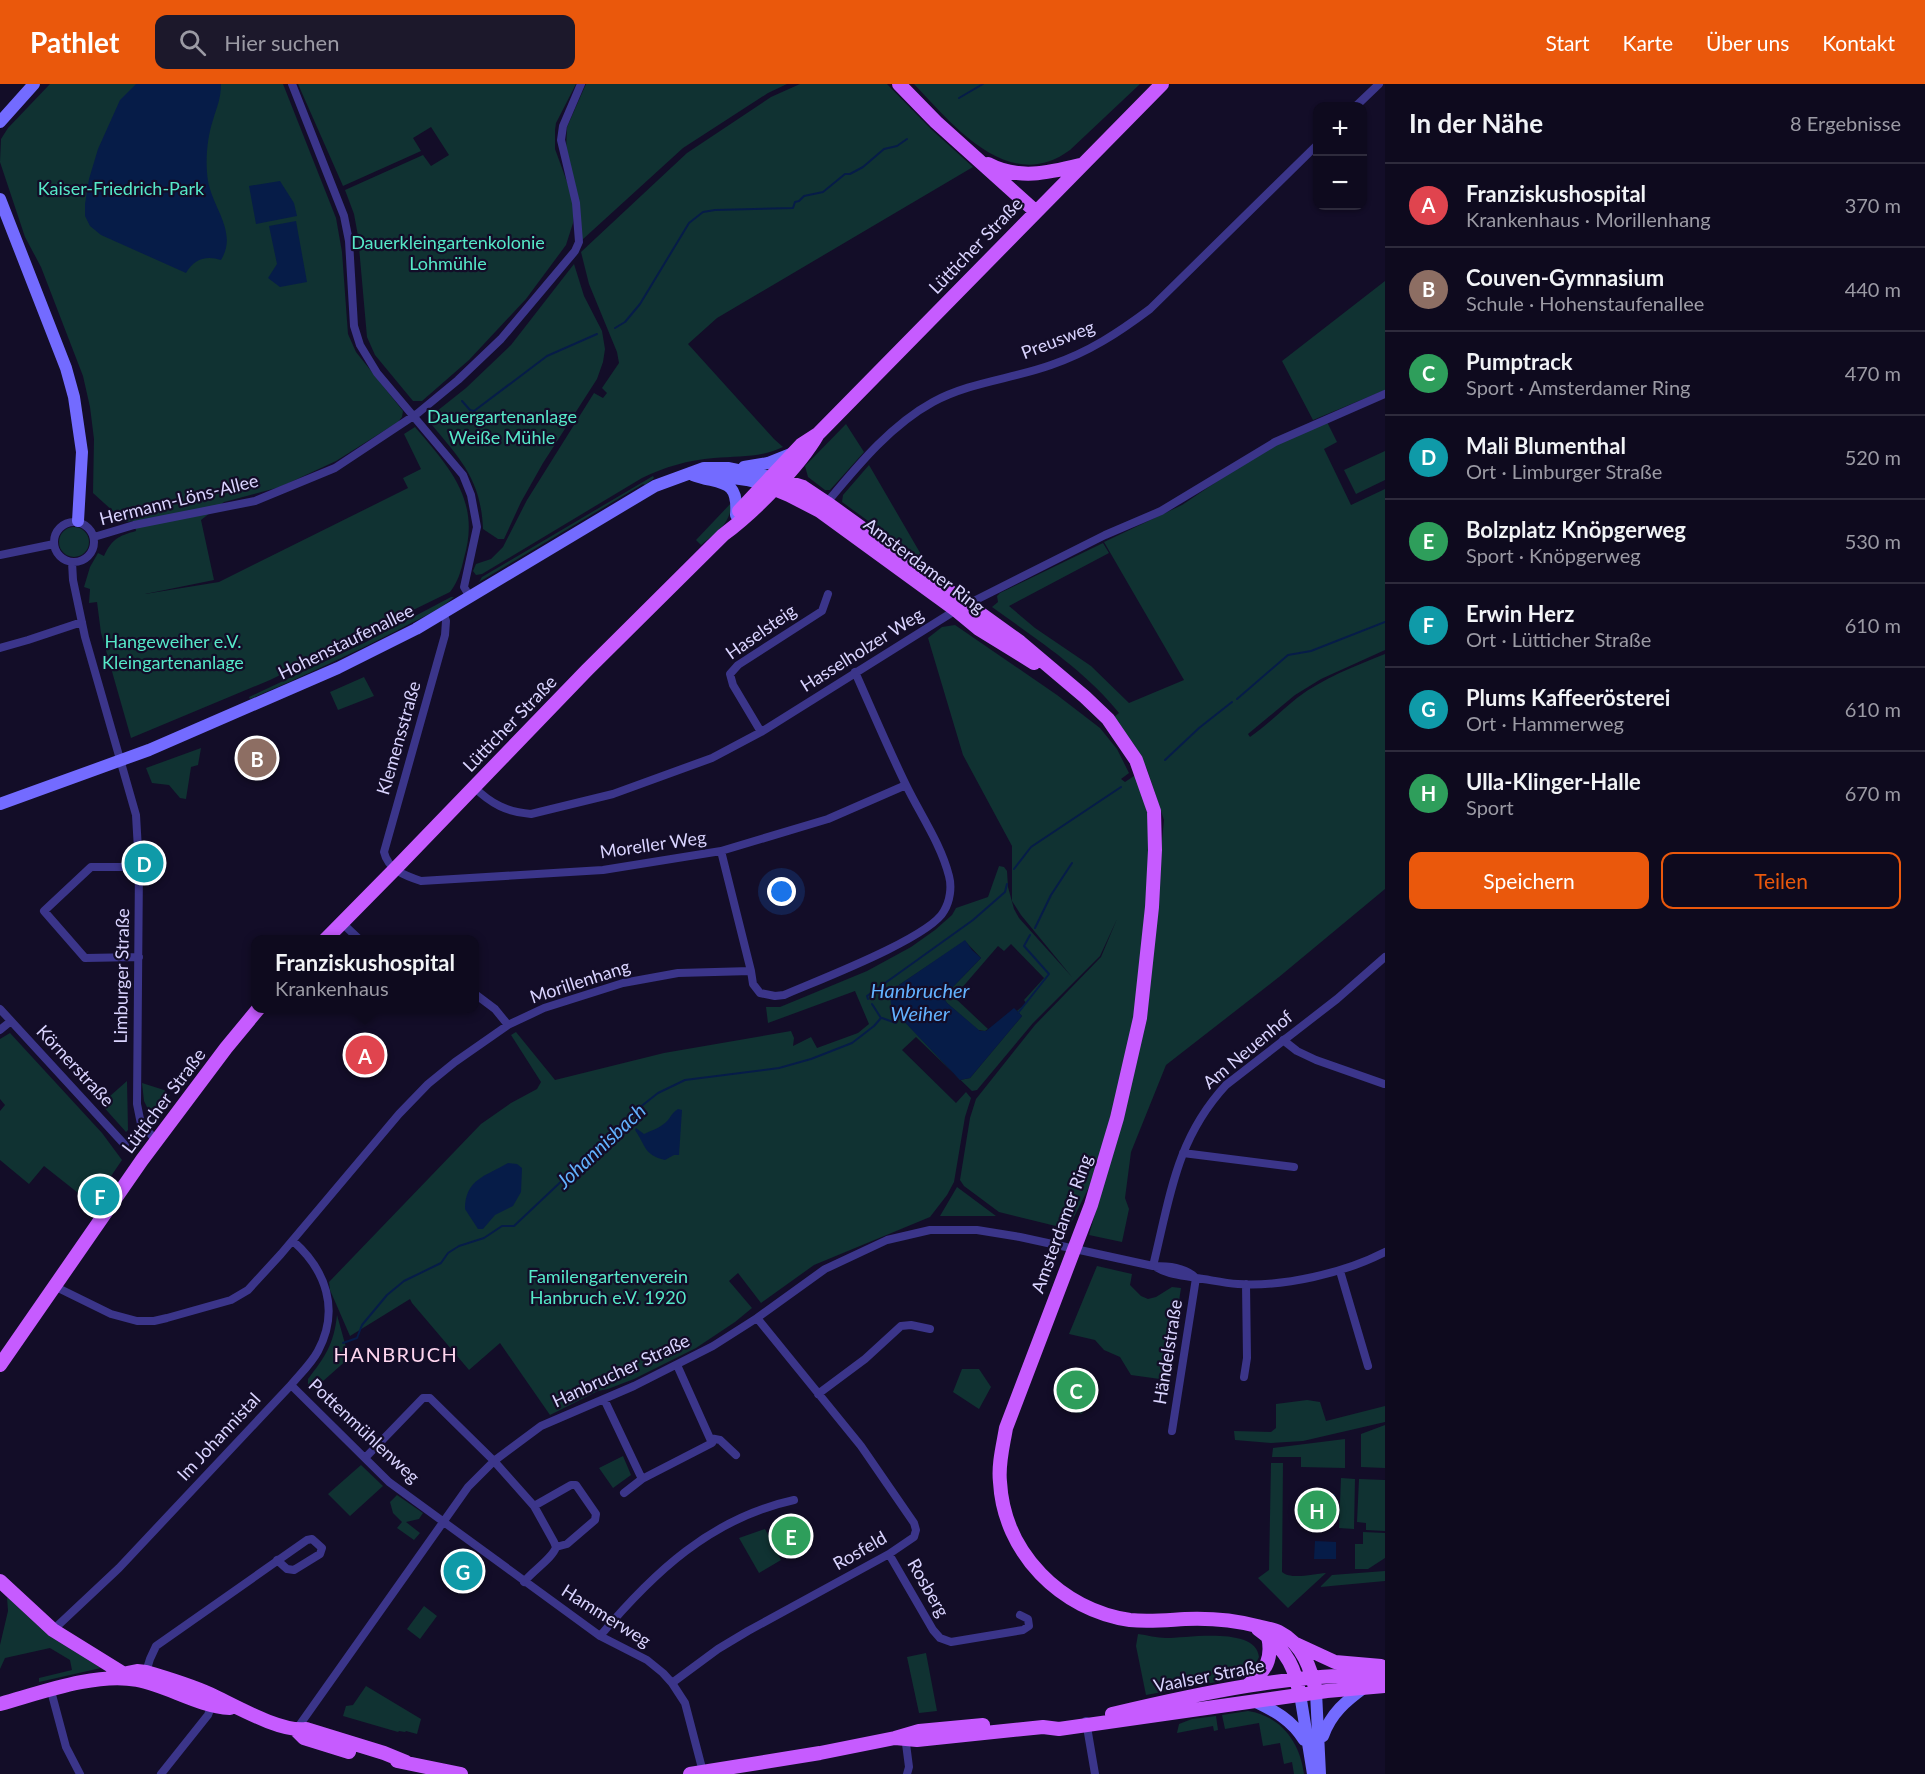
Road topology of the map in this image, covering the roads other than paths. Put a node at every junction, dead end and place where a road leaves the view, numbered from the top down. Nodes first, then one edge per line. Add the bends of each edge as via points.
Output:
1 (34, 84) edge
2 (292, 84) edge
3 (581, 84) edge
4 (898, 84) edge
5 (1162, 84) edge
6 (1379, 84) edge
7 (1360, 102) edge
8 (0, 122) edge
9 (1313, 148) edge
10 (972, 155) junction
11 (1082, 165) junction
12 (0, 200) edge
13 (1035, 211) junction
14 (1385, 394) edge
15 (414, 416) junction
16 (818, 434) junction
17 (794, 453) junction
18 (729, 468) junction
19 (691, 475) junction
20 (772, 483) junction
21 (823, 507) junction
22 (736, 515) junction
23 (78, 521) junction
24 (723, 535) junction
25 (94, 537) junction
26 (54, 544) junction
27 (0, 555) edge
28 (72, 562) junction
29 (828, 594) dead end
30 (470, 597) junction
31 (962, 608) junction
32 (443, 613) junction
33 (82, 622) junction
34 (0, 648) edge
35 (855, 672) junction
36 (761, 732) junction
37 (121, 761) junction
38 (906, 785) junction
39 (474, 787) junction
40 (0, 804) edge
41 (721, 851) junction
42 (139, 867) junction
43 (395, 869) junction
44 (342, 923) junction
45 (329, 935) edge
46 (356, 935) edge
47 (139, 957) junction
48 (1385, 957) edge
49 (751, 971) junction
50 (479, 998) edge
51 (0, 1009) edge
52 (255, 1013) edge
53 (11, 1021) junction
54 (508, 1026) junction
55 (0, 1030) edge
56 (1283, 1040) junction
57 (1384, 1084) edge
58 (157, 1141) junction
59 (125, 1145) dead end
60 (1183, 1153) junction
61 (1294, 1167) dead end
62 (293, 1241) junction
63 (1073, 1249) junction
64 (1385, 1252) edge
65 (1153, 1266) junction
66 (1340, 1271) junction
67 (1196, 1278) junction
68 (1246, 1284) junction
69 (54, 1286) junction
70 (757, 1318) junction
71 (930, 1329) dead end
72 (0, 1365) edge
73 (677, 1365) junction
74 (1368, 1366) dead end
75 (1244, 1377) dead end
76 (291, 1385) junction
77 (818, 1394) junction
78 (604, 1399) junction
79 (1172, 1431) dead end
80 (710, 1438) junction
81 (736, 1455) dead end
82 (365, 1458) junction
83 (494, 1461) junction
84 (642, 1479) junction
85 (624, 1493) dead end
86 (794, 1500) dead end
87 (534, 1506) junction
88 (444, 1522) junction
89 (556, 1547) junction
90 (889, 1554) junction
91 (277, 1560) junction
92 (0, 1581) edge
93 (524, 1582) junction
94 (1020, 1615) dead end
95 (1251, 1624) junction
96 (53, 1630) junction
97 (600, 1636) junction
98 (1268, 1636) junction
99 (1294, 1643) junction
100 (1385, 1669) edge
101 (129, 1675) junction
102 (1385, 1675) edge
103 (672, 1683) junction
104 (1314, 1684) junction
105 (1385, 1686) edge
106 (1246, 1687) junction
107 (1298, 1687) junction
108 (1366, 1687) junction
109 (51, 1691) junction
110 (213, 1701) junction
111 (1254, 1701) junction
112 (0, 1704) edge
113 (1086, 1723) junction
114 (296, 1730) junction
115 (902, 1737) junction
116 (1314, 1747) junction
117 (696, 1773) edge
118 (80, 1774) edge
119 (161, 1774) edge
120 (461, 1774) edge
121 (908, 1774) edge
122 (1095, 1774) edge
123 (1313, 1774) edge
124 (1320, 1774) edge

1 - 8 main road
2 - 15 street via 344,216 354,326 360,345 377,373
3 - 15 street, Hermann-Löns-Allee via 561,140 576,202 576,251 501,339
4 - 10 main road
5 - 11 main road, Lütticher Straße
6 - 7 street
9 - 21 street, Preusweg via 1150,309 1123,329 1100,344 1050,365 978,383 932,402 892,431
10 - 11 main road via 994,167 1034,175
10 - 13 main road
11 - 13 main road, Lütticher Straße
12 - 23 main road via 74,397 82,452
13 - 16 main road, Lütticher Straße
14 - 31 street, Hasselholzer Weg via 1275,442 1161,511
15 - 25 street, Hermann-Löns-Allee via 327,473 255,501
15 - 30 street via 463,475 471,495 477,527 464,587
16 - 17 main road, Lütticher Straße
16 - 20 main road, Lütticher Straße via 809,451
17 - 18 main road via 758,465
17 - 20 main road, Lütticher Straße
18 - 19 main road, Hohenstaufenallee via 704,468
18 - 20 main road, Hohenstaufenallee
19 - 20 main road, Hohenstaufenallee via 722,475
19 - 22 main road via 730,486 736,496
19 - 30 main road, Hohenstaufenallee via 655,486
20 - 21 main road, Amsterdamer Ring via 789,495
20 - 22 main road, Lütticher Straße
20 - 24 main road, Lütticher Straße via 737,525
21 - 31 main road, Amsterdamer Ring
22 - 24 main road, Lütticher Straße
23 - 25 street via 89,527
23 - 26 street via 58,529
24 - 39 main road, Lütticher Straße
25 - 28 street via 91,554
26 - 27 street
26 - 28 street via 60,557
28 - 33 street, Limburger Straße
29 - 36 street, Haselsteig via 822,611 730,674
30 - 32 main road, Hohenstaufenallee
31 - 35 street, Hasselholzer Weg
31 - 63 main road, Amsterdamer Ring via 1020,642 1108,719 1136,760 1154,811 1152,906 1140,1018 1117,1118
32 - 37 main road, Hohenstaufenallee via 338,668
32 - 43 street, Klemensstraße via 445,635 384,852
33 - 34 street
33 - 37 street, Limburger Straße
35 - 36 street, Hasselholzer Weg
35 - 38 street
36 - 39 street, Hasselholzer Weg via 712,758 613,794 542,812 506,810
37 - 40 main road, Hohenstaufenallee
37 - 42 street, Limburger Straße via 136,815
38 - 41 street, Moreller Weg via 828,819
38 - 49 street via 945,862 950,896 944,912 932,925 901,943 784,995 760,993 753,984
39 - 43 main road, Lütticher Straße
41 - 43 street, Moreller Weg via 603,870 421,881
41 - 49 street
42 - 47 street, Limburger Straße
42 - 47 street via 91,867 44,911 85,958
43 - 44 main road, Lütticher Straße
44 - 45 main road, Lütticher Straße
44 - 46 street
47 - 58 street, Limburger Straße via 137,1104 141,1124
48 - 56 street, Am Neuenhof
49 - 54 street, Morillenhang via 678,973 623,982 544,1008
50 - 54 street via 495,1009
51 - 53 street, Körnerstraße
52 - 58 main road, Lütticher Straße
53 - 55 street
53 - 59 street, Körnerstraße
54 - 62 street, Morillenhang via 428,1084
56 - 57 street via 1316,1060
56 - 60 street, Am Neuenhof via 1211,1101
58 - 69 main road, Lütticher Straße
60 - 61 street
60 - 65 street, Am Neuenhof
62 - 69 street, Morillenhang via 248,1290 231,1300 154,1321 117,1316
62 - 76 street, Im Johannistal via 315,1263 329,1306 328,1323 317,1353
63 - 65 street, Hanbrucher Straße
63 - 70 street, Hanbrucher Straße via 977,1230 915,1232 887,1240 825,1269
63 - 95 main road, Amsterdamer Ring via 1006,1428 999,1481 1012,1531 1032,1566 1062,1593 1107,1615 1151,1622 1218,1619
64 - 66 street, Hanbrucher Straße
65 - 67 street, Hanbrucher Straße via 1165,1273
66 - 68 street, Hanbrucher Straße via 1298,1280
66 - 74 street
67 - 68 street, Hanbrucher Straße
67 - 79 street, Händelstraße
68 - 75 street
69 - 72 main road, Lütticher Straße
70 - 73 street, Hanbrucher Straße
70 - 77 street, Rosfeld
71 - 77 street via 902,1326
73 - 78 street, Hanbrucher Straße
73 - 80 street
76 - 82 street, Pottenmühlenweg
76 - 96 street, Im Johannistal via 118,1568
77 - 90 street, Rosfeld via 868,1455 914,1523 914,1537
78 - 83 street, Hanbrucher Straße via 540,1426
78 - 84 street
80 - 81 street via 720,1440
80 - 84 street via 712,1443
82 - 83 street via 423,1398 430,1398
82 - 88 street, Pottenmühlenweg via 388,1482
83 - 87 street
83 - 88 street, Hanbrucher Straße via 468,1487
84 - 85 street
86 - 97 street via 766,1506 716,1530 631,1600
87 - 89 street
87 - 89 street via 576,1485 596,1514 595,1520 567,1544
88 - 93 street, Hammerweg
88 - 114 street, Hanbrucher Straße
89 - 93 street
90 - 94 street, Rosberg via 940,1638 951,1641 1023,1630 1029,1626 1028,1619
90 - 103 street, Rosfeld via 748,1631
91 - 91 street via 294,1570 320,1554 322,1548 312,1539 307,1540
91 - 101 street via 156,1646
92 - 96 main road
93 - 97 street, Hammerweg
95 - 98 main road, Amsterdamer Ring
95 - 99 main road, Amsterdamer Ring via 1278,1631
96 - 101 main road
97 - 103 street, Hammerweg via 647,1660
98 - 106 main road via 1268,1663
98 - 107 main road, Amsterdamer Ring via 1288,1657
99 - 100 main road, Amsterdamer Ring via 1335,1662
99 - 104 main road via 1305,1658
101 - 109 main road
101 - 110 main road
102 - 104 main road, Vaalser Straße via 1352,1674
103 - 117 street, Hammerweg via 685,1703
104 - 107 main road, Vaalser Straße
104 - 108 main road, Vaalser Straße
104 - 116 main road
105 - 108 main road, Vaalser Straße
106 - 107 main road, Vaalser Straße
106 - 113 main road, Vaalser Straße
107 - 111 main road, Vaalser Straße
107 - 116 main road
108 - 116 main road via 1334,1713
109 - 112 main road
109 - 118 street via 66,1747
110 - 114 main road
110 - 119 street via 208,1715
111 - 113 main road, Vaalser Straße
111 - 116 main road via 1287,1719
113 - 115 main road, Vaalser Straße via 1059,1729 1012,1729 917,1740
113 - 122 street
114 - 120 main road via 306,1729 406,1762
115 - 117 main road, Vaalser Straße
115 - 121 street
116 - 123 main road
116 - 124 main road

